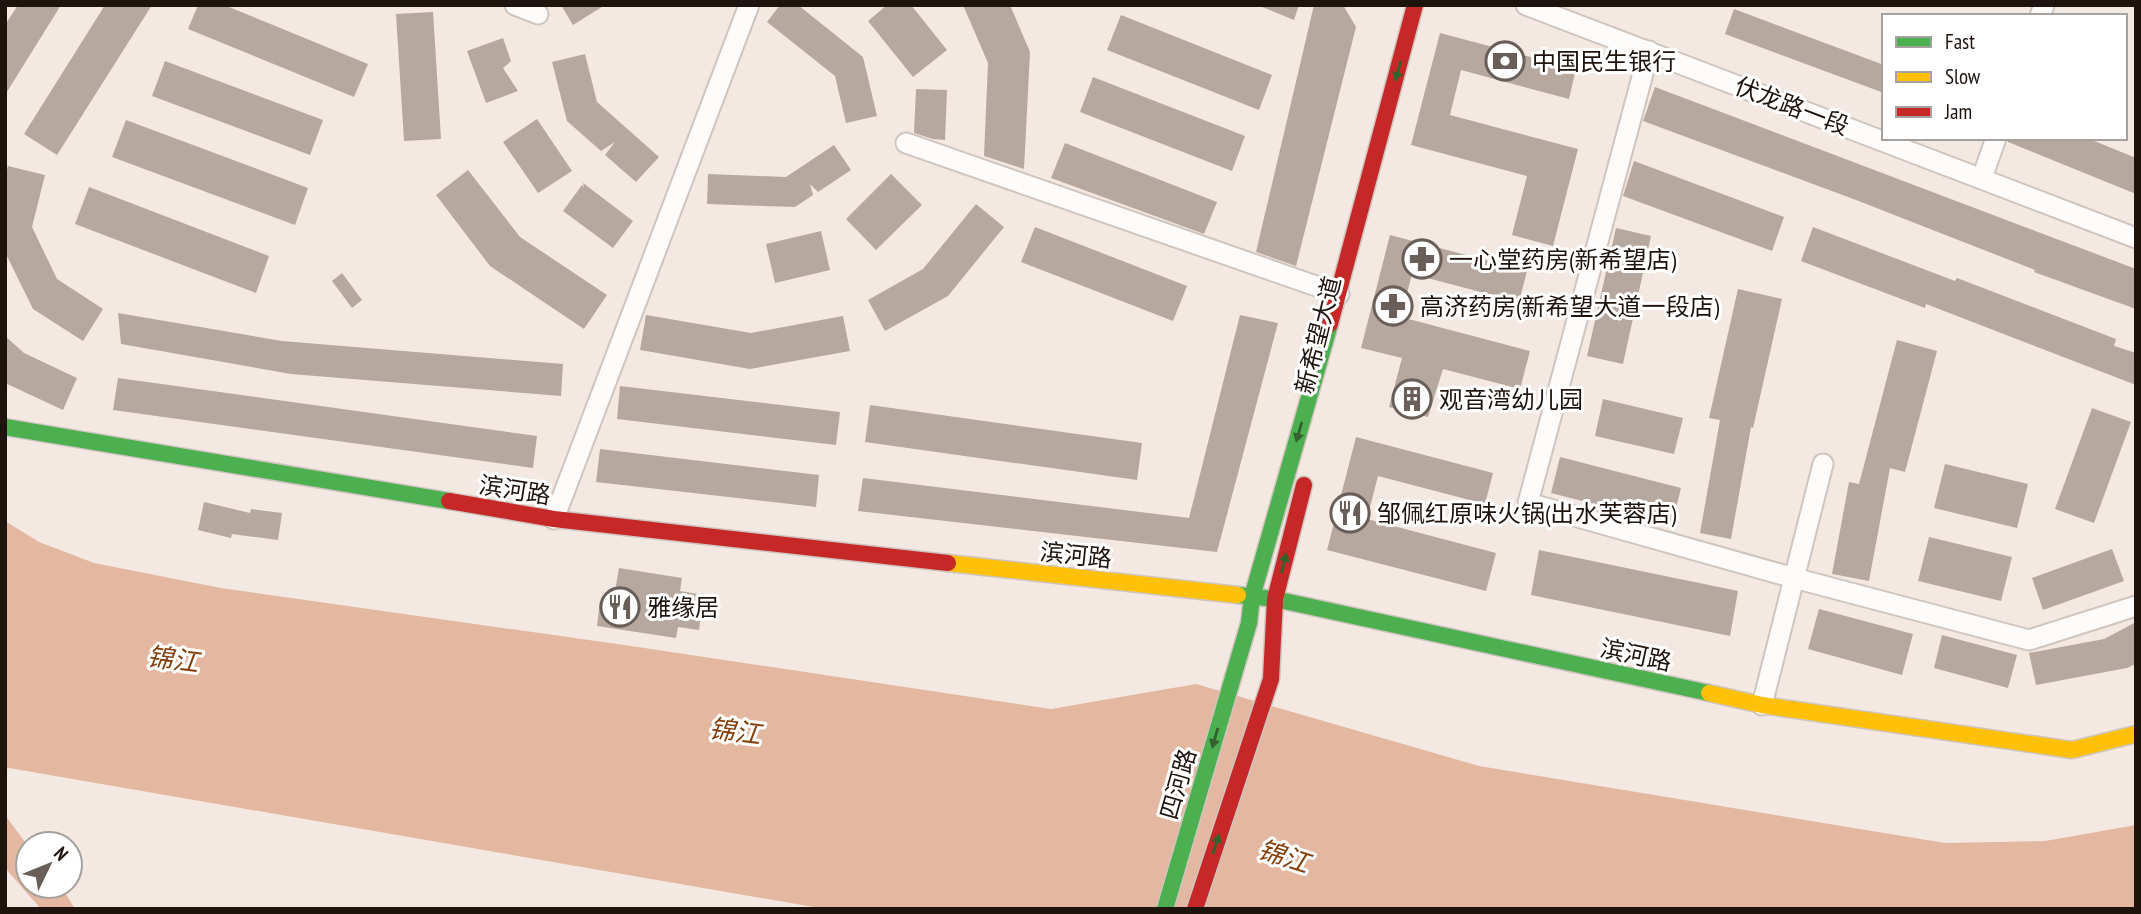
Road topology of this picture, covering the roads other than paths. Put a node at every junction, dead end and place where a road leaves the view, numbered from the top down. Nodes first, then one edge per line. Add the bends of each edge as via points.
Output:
1 (515, 5) edge
2 (749, 5) edge
3 (1415, 5) edge
4 (1526, 5) edge
5 (538, 15) dead end
6 (1648, 51) junction
7 (1417, 59) dead end
8 (1882, 140) edge
9 (1882, 140) edge
10 (1995, 140) edge
11 (906, 143) dead end
12 (1982, 178) junction
13 (2136, 237) edge
14 (1339, 294) junction
15 (1324, 405) dead end
16 (5, 427) edge
17 (1824, 464) dead end
18 (1307, 470) dead end
19 (554, 519) junction
20 (1794, 578) junction
21 (1252, 597) junction
22 (1275, 599) junction
23 (2136, 606) edge
24 (1762, 705) junction
25 (2136, 734) edge
26 (1165, 909) edge
27 (1195, 909) edge

1 - 5 street
2 - 19 street
3 -> 14 street, 四河路
4 - 6 street, 伏龙路一段
6 - 9 street, 伏龙路一段
6 - 20 street via 1528,503
7 - 15 street, 新希望大道
8 - 12 street, 伏龙路一段
10 - 12 street
11 - 14 street
12 - 13 street, 伏龙路一段
14 -> 21 street, 四河路
16 - 19 street, 滨河路
17 - 20 street
22 -> 18 street
19 - 21 street, 滨河路
20 - 23 street via 2029,640
20 - 24 street
21 - 22 street, 滨河路
21 -> 26 street, 四河路 via 1249,623
22 - 24 street, 滨河路
27 -> 22 street via 1271,679
24 - 25 street, 滨河路 via 2073,750

